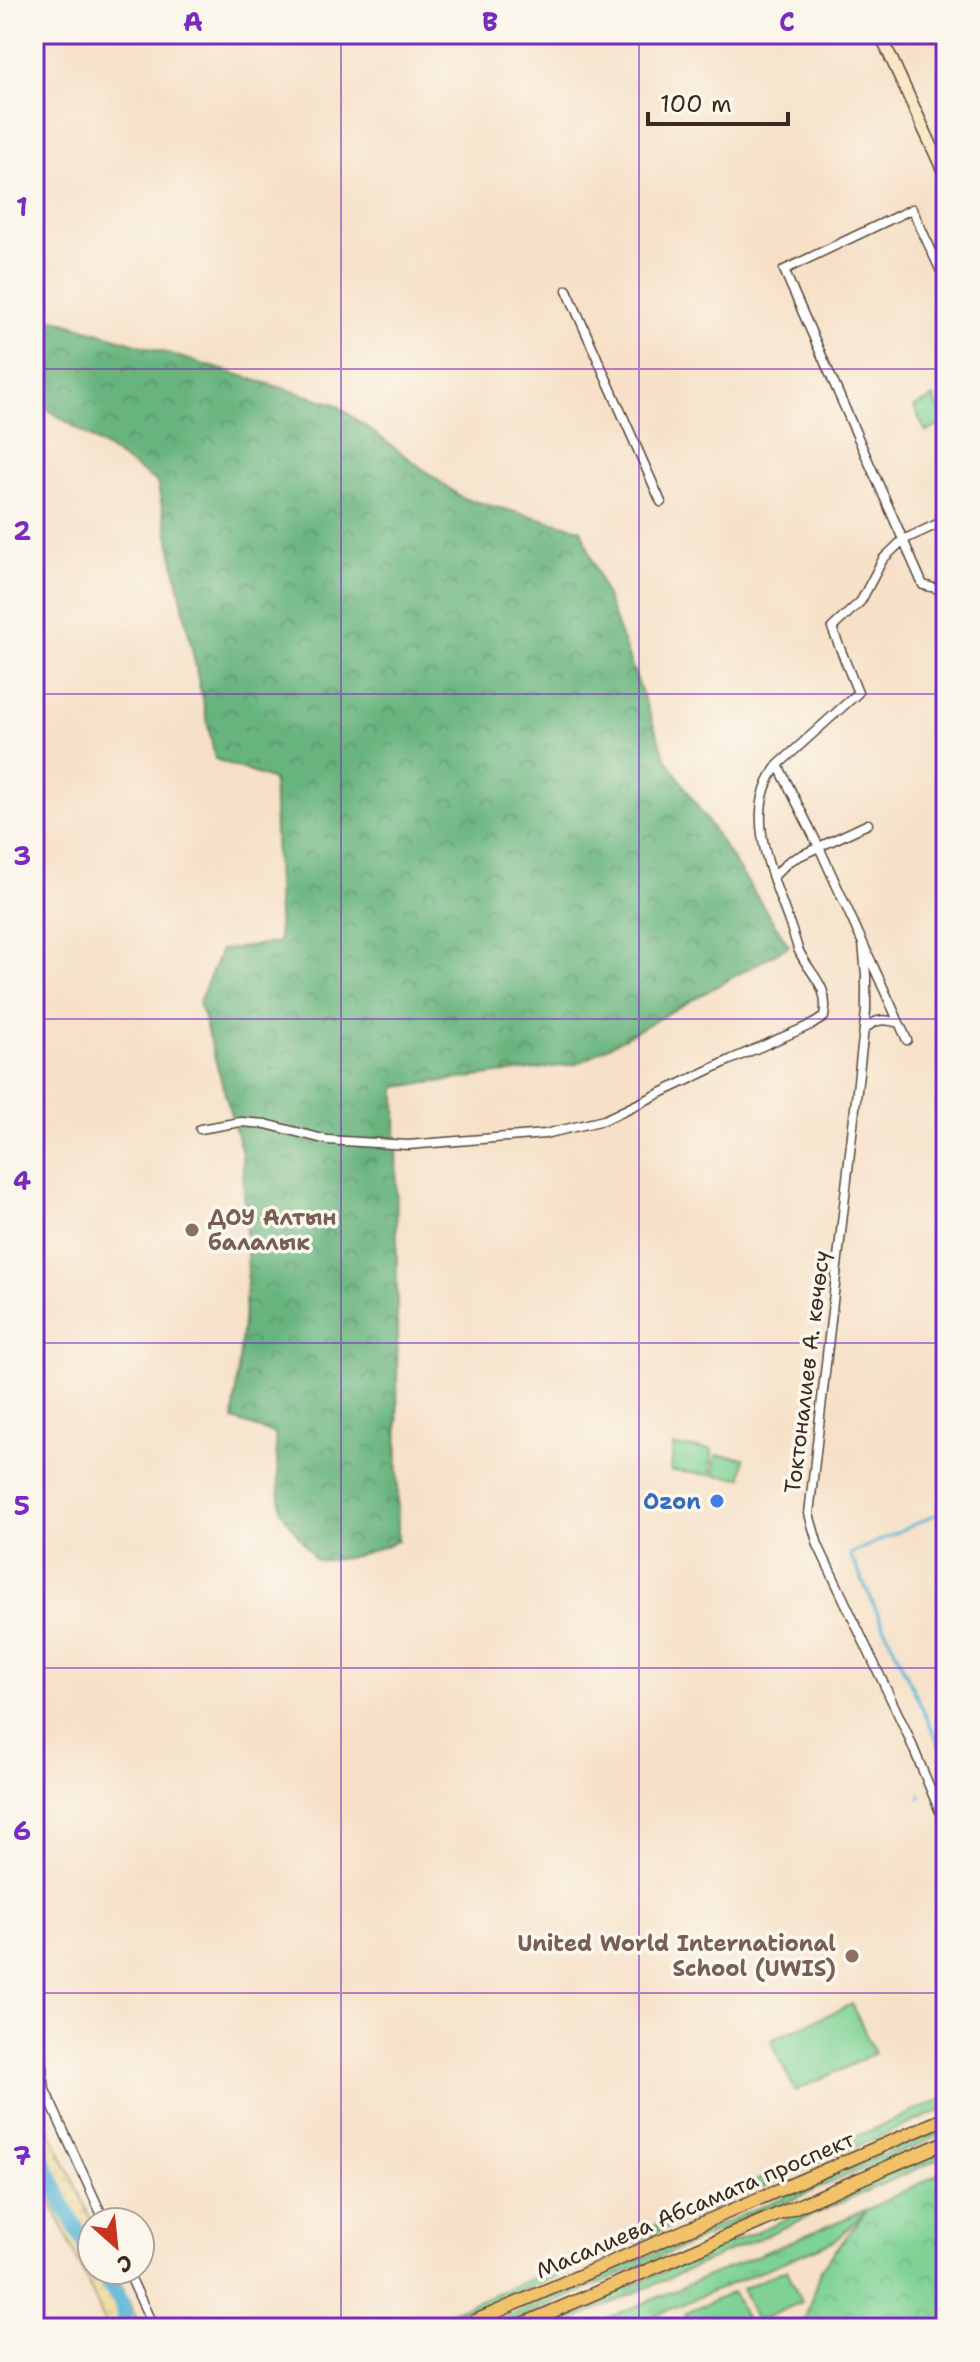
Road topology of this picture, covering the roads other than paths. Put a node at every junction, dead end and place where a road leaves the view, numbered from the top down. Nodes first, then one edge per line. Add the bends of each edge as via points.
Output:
1 (880, 34) edge
2 (946, 177) edge
3 (946, 282) edge
4 (567, 290) dead end
5 (661, 502) dead end
6 (946, 520) edge
7 (903, 540) junction
8 (946, 591) edge
9 (778, 765) junction
10 (868, 824) dead end
11 (819, 847) junction
12 (774, 876) junction
13 (863, 943) junction
14 (899, 1023) junction
15 (864, 1031) junction
16 (907, 1040) dead end
17 (200, 1129) dead end
18 (946, 1826) edge
19 (34, 1994) edge
20 (946, 2118) edge
21 (946, 2142) edge
22 (98, 2206) edge
23 (134, 2286) edge
24 (154, 2328) edge
25 (459, 2328) edge
26 (514, 2328) edge

1 - 2 main road
3 - 7 street via 912,209 784,270
4 - 5 street
6 - 7 street
7 - 8 street via 923,585
7 - 9 street via 883,559 861,601 832,628 858,693
9 - 11 street
9 - 12 street via 767,779 759,820
10 - 11 street
11 - 12 street via 789,861
11 - 13 street
12 - 17 street via 805,965 825,990 824,1017 604,1120 545,1134 408,1145 327,1140 254,1123
13 - 14 street
13 - 15 street, Токтоналиев А. көчөсү
14 - 15 street via 881,1019
14 - 16 street
15 - 18 street, Токтоналиев А. көчөсү via 809,1514 818,1545
19 - 22 street via 45,2090
20 - 25 main road, Масалиева Абсамата проспект
21 - 26 main road, Масалиева Абсамата проспект
23 - 24 street

